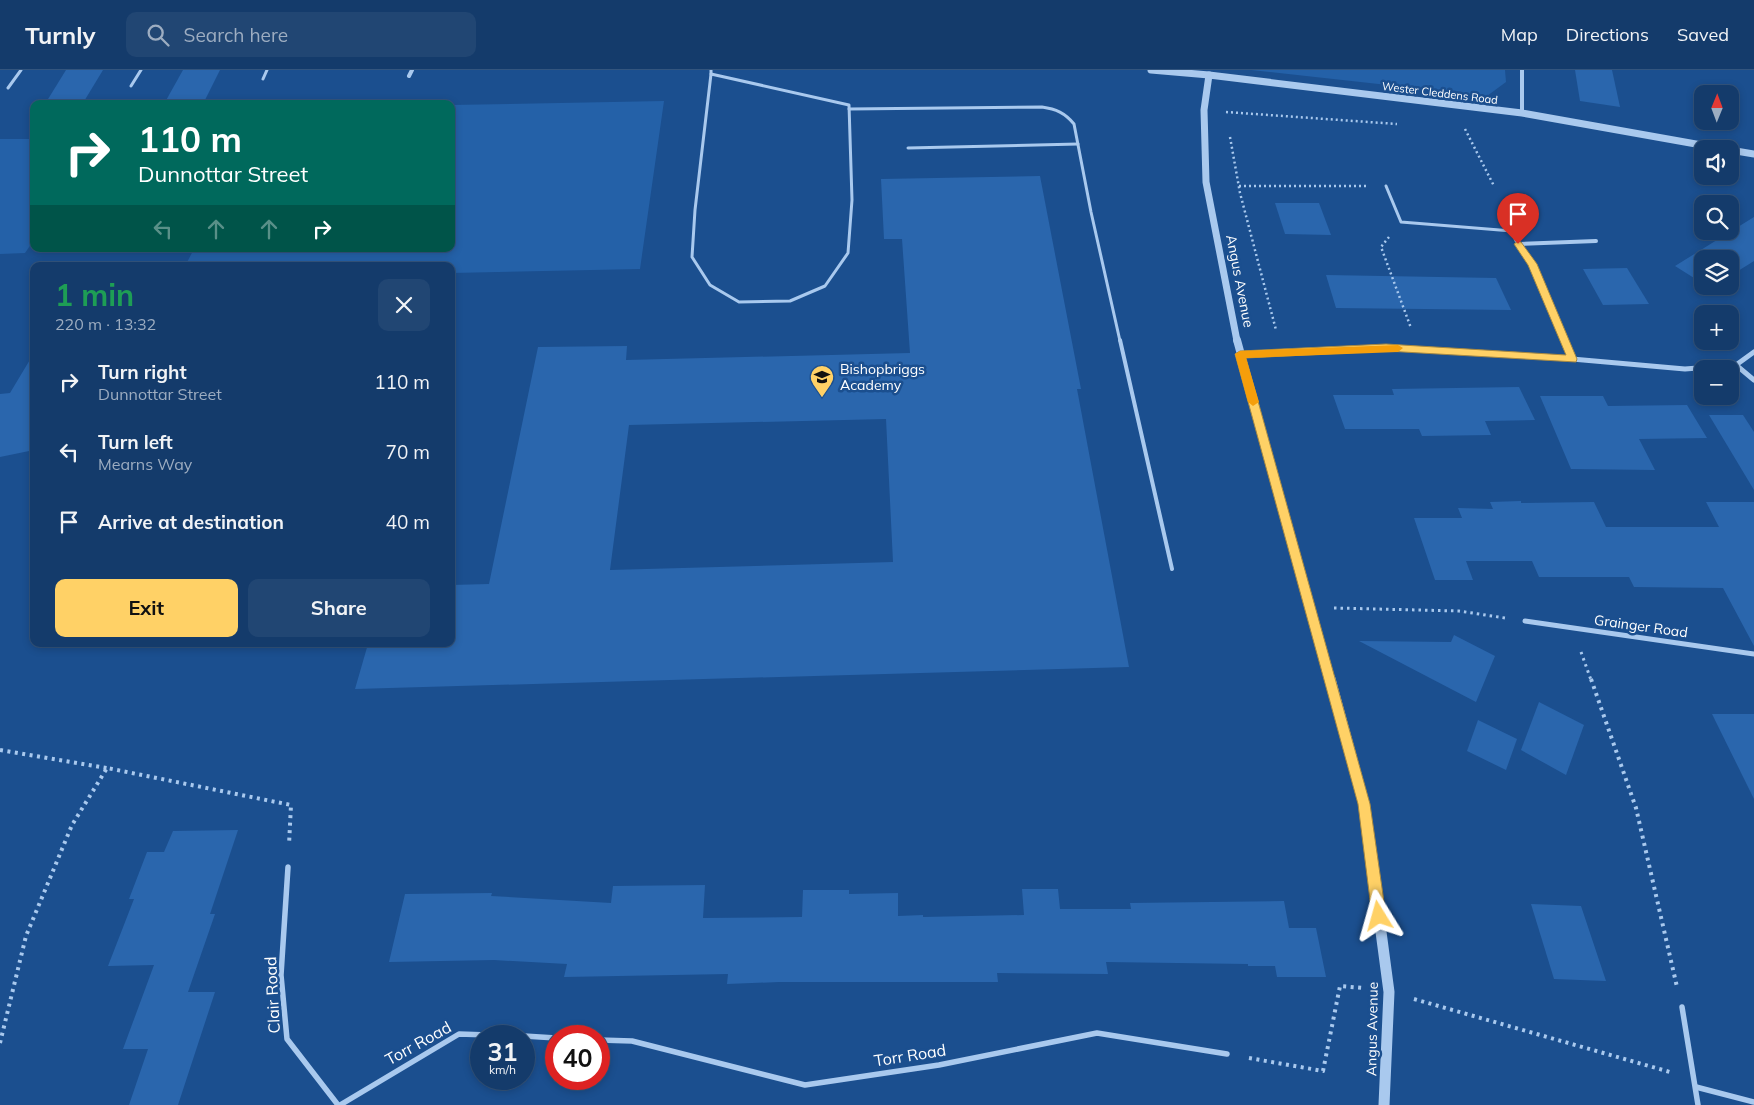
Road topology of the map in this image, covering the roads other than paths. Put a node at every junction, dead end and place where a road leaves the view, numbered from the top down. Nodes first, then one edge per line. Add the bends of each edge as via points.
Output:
1 (21, 70) edge
2 (141, 70) edge
3 (267, 70) edge
4 (412, 70) edge
5 (1151, 70) edge
6 (1522, 70) edge
7 (711, 72) edge
8 (1208, 75) junction
9 (409, 76) dead end
10 (262, 79) dead end
11 (131, 86) dead end
12 (8, 88) dead end
13 (849, 109) junction
14 (1522, 112) junction
15 (1078, 144) junction
16 (1694, 144) edge
17 (908, 148) dead end
18 (1739, 152) edge
19 (1754, 154) edge
20 (1386, 186) road end
21 (1501, 208) road end
22 (1512, 231) junction
23 (1596, 241) dead end
24 (1518, 244) junction
25 (1754, 352) edge
26 (1240, 354) junction
27 (1572, 359) junction
28 (1739, 363) edge
29 (1694, 368) edge
30 (1739, 368) edge
31 (1754, 380) edge
32 (1172, 569) dead end
33 (1526, 621) road end
34 (1754, 654) edge
35 (288, 867) road end
36 (1682, 1007) road end
37 (470, 1034) edge
38 (610, 1040) edge
39 (1227, 1054) road end
40 (1696, 1087) junction
41 (1754, 1102) edge
42 (339, 1105) edge
43 (1384, 1105) edge
44 (1698, 1105) edge

1 - 12 lane
2 - 11 lane
3 - 10 lane
4 - 9 street
5 - 8 street, Wester Cleddens Road
6 - 14 street
7 - 13 lane via 849,105
7 - 13 lane via 692,257 710,286 739,302 790,302 824,286 848,253 852,200
8 - 14 street, Wester Cleddens Road
8 - 26 street, Angus Avenue via 1204,110 1206,182
13 - 15 lane via 1052,108 1069,117 1074,124
14 - 16 street, Wester Cleddens Road
15 - 17 lane
15 - 32 lane
18 - 19 street
20 - 22 lane via 1401,222
21 - 22 street
22 - 24 street
23 - 24 street
24 - 27 street via 1532,264
25 - 28 street
26 - 27 street via 1386,348
26 - 43 street, Angus Avenue via 1364,804 1389,992
27 - 29 street
30 - 31 street
33 - 34 street, Grainger Road
35 - 42 street, Clair Road via 281,975 287,1039
36 - 40 street
37 - 42 street, Torr Road via 459,1034
38 - 39 street, Torr Road via 632,1041 805,1085 939,1065 1097,1032
40 - 41 street
40 - 44 street

